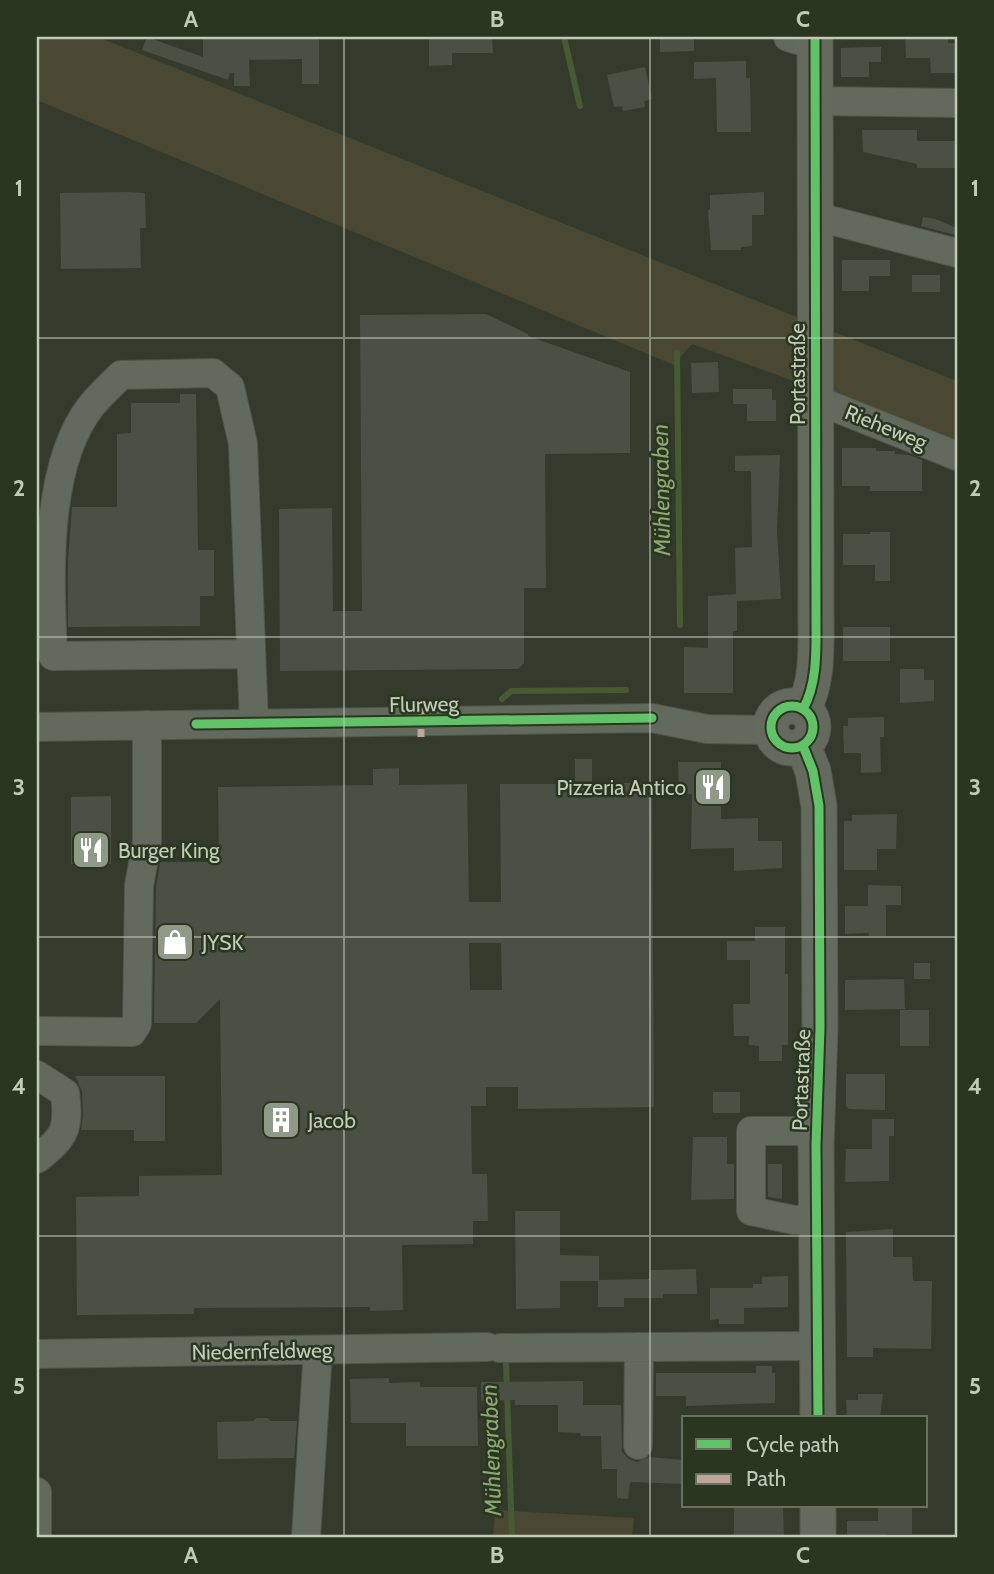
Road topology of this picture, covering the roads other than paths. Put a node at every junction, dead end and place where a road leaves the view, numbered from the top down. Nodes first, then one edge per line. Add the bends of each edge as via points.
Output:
1 (806, 39) edge
2 (815, 101) junction
3 (957, 103) edge
4 (814, 216) junction
5 (957, 253) edge
6 (814, 399) junction
7 (957, 456) edge
8 (251, 654) junction
9 (803, 709) junction
10 (254, 724) junction
11 (148, 725) junction
12 (37, 727) edge
13 (771, 730) junction
14 (803, 746) junction
15 (37, 1031) edge
16 (37, 1075) edge
17 (817, 1131) junction
18 (37, 1159) edge
19 (817, 1219) junction
20 (818, 1346) junction
21 (639, 1347) junction
22 (318, 1350) junction
23 (37, 1354) edge
24 (818, 1416) edge
25 (638, 1446) dead end
26 (37, 1492) edge
27 (818, 1508) edge
28 (37, 1537) edge
29 (306, 1537) edge
30 (818, 1537) edge

1 - 2 main road, Portastraße
2 - 3 street
2 - 4 main road, Portastraße
4 - 5 street
4 - 6 main road, Portastraße
6 - 7 street, Rieheweg
6 - 9 main road, Portastraße via 816,646 813,681
8 - 8 street via 243,444 230,387 213,373 121,374 90,407 74,436 61,476 52,527 53,656
8 - 10 street
9 - 13 main road via 782,708 773,717
9 - 14 main road via 811,717 813,730
10 - 11 street, Flurweg
10 - 13 street, Flurweg via 652,718 707,729
11 - 12 street, Flurweg
11 - 15 street via 137,1024 132,1032
13 - 14 main road via 782,747
14 - 17 main road, Portastraße via 819,806
16 - 18 street via 65,1093 68,1120 58,1143
17 - 19 main road, Portastraße
17 - 19 street via 751,1131 751,1211 794,1220
19 - 20 main road, Portastraße
20 - 21 street, Niedernfeldweg
20 - 24 main road, Portastraße
21 - 22 street, Niedernfeldweg
21 - 25 street
22 - 23 street, Niedernfeldweg
22 - 29 street
26 - 28 street
27 - 30 main road

